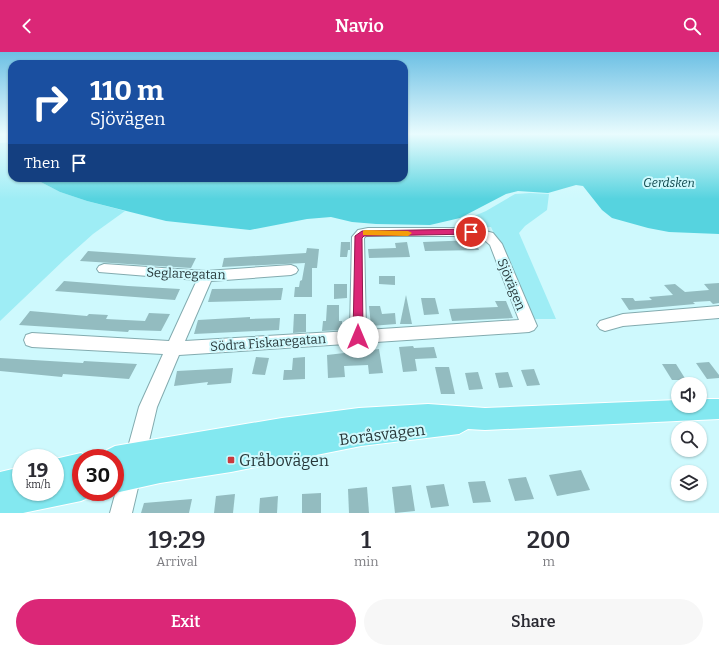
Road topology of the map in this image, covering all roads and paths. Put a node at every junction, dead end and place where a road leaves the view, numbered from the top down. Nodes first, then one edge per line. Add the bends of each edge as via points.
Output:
1 (104, 269) dead end
2 (291, 270) dead end
3 (206, 276) junction
4 (719, 312) edge
5 (604, 325) dead end
6 (529, 326) joint
7 (358, 337) junction
8 (32, 340) dead end
9 (175, 348) junction
10 (719, 409) edge
11 (485, 419) junction
12 (137, 454) junction
13 (124, 456) edge
14 (124, 477) edge
15 (124, 479) edge
16 (12, 481) edge
17 (0, 484) edge
18 (72, 490) edge
19 (122, 501) edge
20 (0, 505) edge
21 (122, 513) edge

1 - 3 street, Seglaregatan
2 - 3 street, Seglaregatan
3 - 9 street
4 - 5 street via 623,320
6 - 7 street, Södra Fiskaregatan
6 - 7 street, Sjövägen via 496,244 489,237 476,232 368,232 358,237
7 - 9 street, Södra Fiskaregatan
8 - 9 street, Södra Fiskaregatan
9 - 12 street via 148,407
10 - 11 main road, Boråsvägen
11 - 12 main road, Boråsvägen via 428,415 359,419 282,429
11 - 15 main road, Boråsvägen via 435,428 361,435
12 - 13 main road, Boråsvägen
12 - 14 street
16 - 17 main road
18 - 20 main road
19 - 21 street

